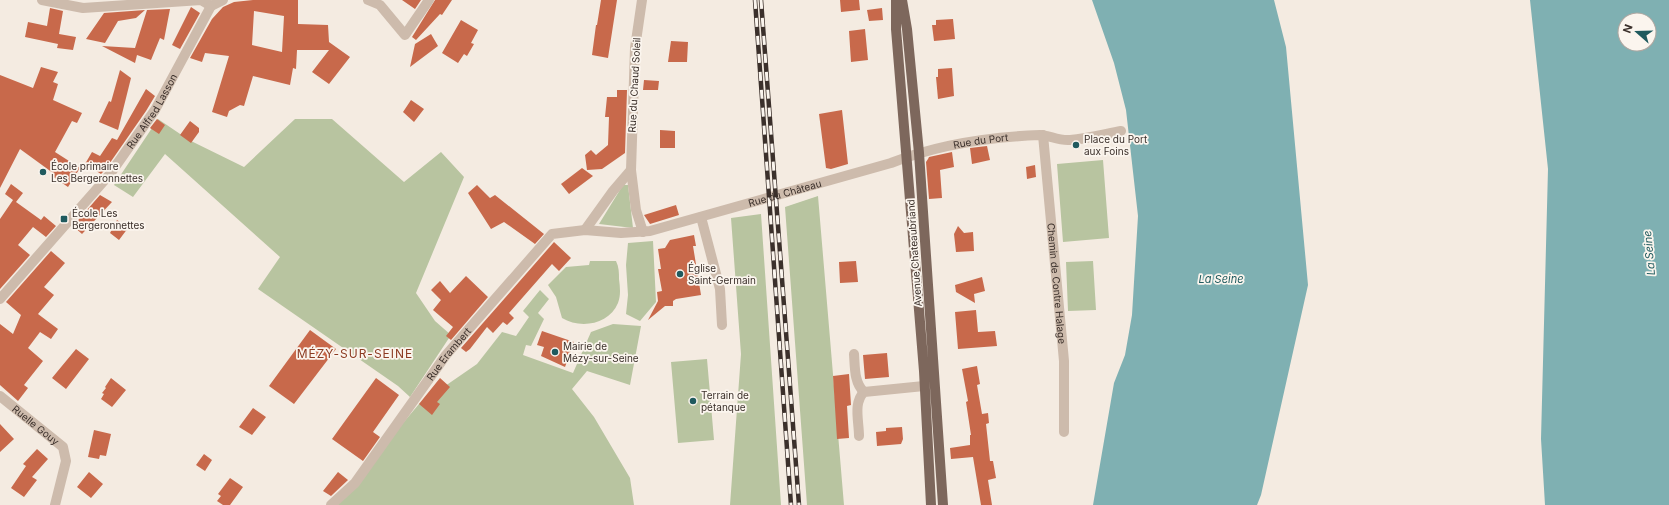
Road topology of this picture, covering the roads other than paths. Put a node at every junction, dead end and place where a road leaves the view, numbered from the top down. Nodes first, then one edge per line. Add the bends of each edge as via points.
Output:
1 (42, 0) edge
2 (223, 0) edge
3 (368, 0) edge
4 (429, 0) edge
5 (642, 0) edge
6 (896, 0) edge
7 (902, 0) edge
8 (65, 2) edge
9 (211, 6) junction
10 (1121, 131) dead end
11 (1043, 135) junction
12 (919, 153) junction
13 (907, 157) junction
14 (631, 170) junction
15 (701, 217) junction
16 (585, 230) junction
17 (646, 231) junction
18 (0, 298) edge
19 (722, 325) dead end
20 (854, 354) dead end
21 (924, 386) junction
22 (864, 392) junction
23 (0, 396) edge
24 (1064, 432) dead end
25 (860, 436) dead end
26 (55, 505) edge
27 (332, 505) edge
28 (931, 505) edge
29 (944, 505) edge

1 - 8 street
2 - 9 street
3 - 4 street via 380,5 405,35
5 - 14 street, Rue du Chaud Soleil via 635,48
6 - 13 main road, Avenue Chateaubriand via 896,30
7 - 12 main road, Avenue Chateaubriand
8 - 9 street via 83,8 201,0
9 - 18 street, Rue Alfred Lasson via 154,110 110,174
10 - 11 street, Rue du Port via 1070,140 1056,140
11 - 12 street, Rue du Port via 982,139
11 - 24 street, Chemin de Contre Halage via 1064,361
12 - 13 street, Rue du Château
12 - 29 main road, Avenue Chateaubriand
13 - 15 street, Rue du Château
13 - 21 main road, Avenue Chateaubriand
14 - 16 street
14 - 17 street, Rue du Chaud Soleil via 636,210
15 - 17 street, Rue du Château
15 - 19 street via 720,289
16 - 17 street, Rue Erambert via 621,233
16 - 27 street, Rue Erambert via 552,234 446,355 355,483
20 - 22 street via 857,381
21 - 22 street
21 - 28 main road, Avenue Chateaubriand
22 - 25 street via 859,396 857,403
23 - 26 street, Ruelle Gouy via 63,447 66,461

